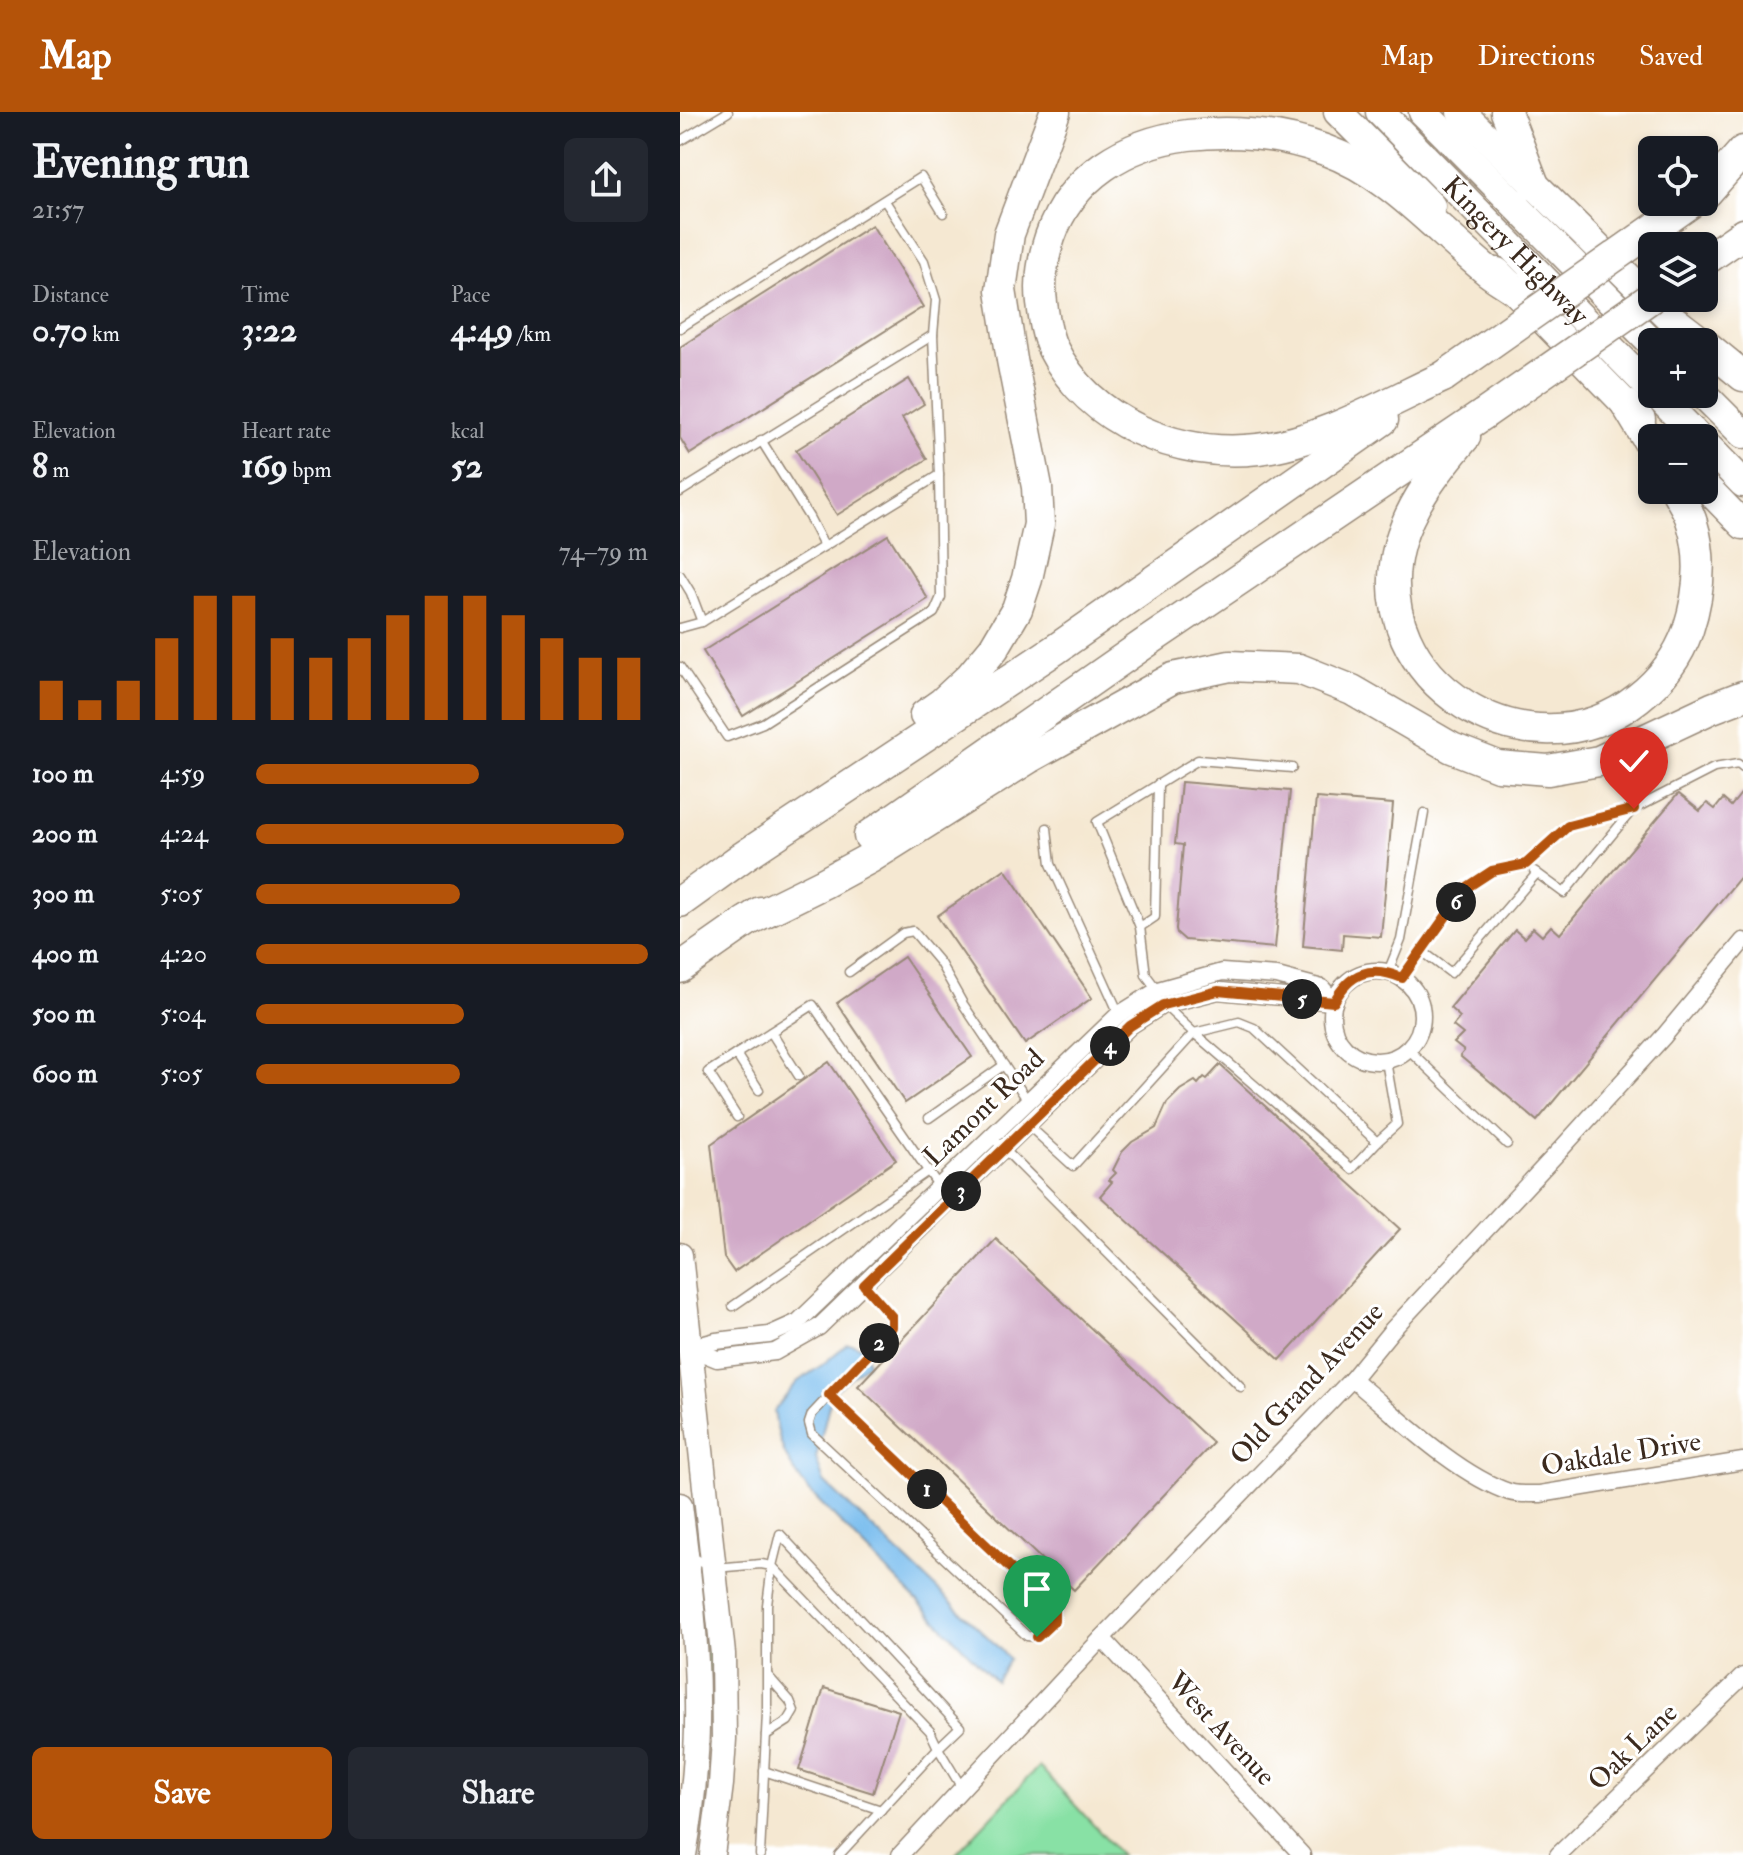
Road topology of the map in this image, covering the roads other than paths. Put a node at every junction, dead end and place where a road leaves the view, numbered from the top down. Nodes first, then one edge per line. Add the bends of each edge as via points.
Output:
1 (728, 112) edge
2 (1055, 112) edge
3 (1338, 112) edge
4 (1380, 112) edge
5 (1423, 112) edge
6 (1461, 112) edge
7 (1506, 112) edge
8 (680, 141) edge
9 (1743, 151) edge
10 (1743, 169) edge
11 (1718, 178) edge
12 (1534, 185) junction
13 (1718, 185) edge
14 (885, 201) junction
15 (943, 213) dead end
16 (1672, 216) edge
17 (1743, 234) edge
18 (1718, 251) edge
19 (1514, 289) junction
20 (1638, 307) edge
21 (680, 328) edge
22 (1681, 328) edge
23 (1638, 329) edge
24 (933, 335) junction
25 (1718, 356) edge
26 (1718, 367) edge
27 (1743, 376) edge
28 (1443, 377) junction
29 (1638, 390) edge
30 (1638, 391) edge
31 (1743, 393) edge
32 (1660, 408) edge
33 (1717, 408) edge
34 (1484, 414) junction
35 (1681, 424) edge
36 (1743, 434) edge
37 (761, 440) junction
38 (1718, 457) edge
39 (939, 475) junction
40 (1743, 483) edge
41 (680, 492) edge
42 (1718, 499) edge
43 (1683, 504) edge
44 (1743, 525) edge
45 (824, 546) junction
46 (680, 575) edge
47 (702, 622) junction
48 (680, 628) edge
49 (680, 667) edge
50 (1743, 696) edge
51 (1292, 768) dead end
52 (1743, 768) edge
53 (1158, 784) junction
54 (1634, 809) junction
55 (1424, 813) dead end
56 (1047, 828) dead end
57 (741, 858) junction
58 (1526, 864) junction
59 (1537, 873) junction
60 (680, 902) edge
61 (745, 922) junction
62 (1140, 927) junction
63 (1743, 941) edge
64 (1422, 951) junction
65 (680, 968) edge
66 (849, 972) dead end
67 (1395, 975) junction
68 (1277, 976) junction
69 (1275, 995) junction
70 (1160, 997) junction
71 (1334, 1002) junction
72 (1124, 1020) junction
73 (771, 1032) junction
74 (1194, 1033) junction
75 (1408, 1049) junction
76 (736, 1054) junction
77 (1386, 1061) junction
78 (1004, 1065) junction
79 (799, 1076) dead end
80 (759, 1090) dead end
81 (1028, 1101) junction
82 (737, 1117) dead end
83 (929, 1118) dead end
84 (1028, 1125) junction
85 (1377, 1142) junction
86 (997, 1144) junction
87 (1507, 1144) dead end
88 (928, 1171) junction
89 (939, 1187) junction
90 (953, 1199) junction
91 (680, 1255) edge
92 (858, 1279) junction
93 (733, 1306) dead end
94 (685, 1347) edge
95 (1352, 1379) junction
96 (1241, 1387) dead end
97 (829, 1395) junction
98 (1743, 1461) edge
99 (680, 1505) edge
100 (683, 1551) edge
101 (772, 1566) junction
102 (715, 1568) junction
103 (1102, 1638) junction
104 (767, 1675) junction
105 (1743, 1676) edge
106 (766, 1735) junction
107 (938, 1748) junction
108 (764, 1771) junction
109 (962, 1788) junction
110 (881, 1810) junction
111 (684, 1855) edge
112 (712, 1855) edge
113 (760, 1855) edge
114 (839, 1855) edge
115 (900, 1855) edge
116 (1302, 1855) edge
117 (1558, 1855) edge

1 - 8 lane
2 - 57 highway via 1009,234 1001,290 1039,524 1017,609 994,648 942,703 804,801
3 - 19 highway
4 - 29 highway, Kingery Highway
5 - 23 highway
6 - 12 highway
7 - 12 highway
9 - 11 highway
10 - 13 highway
12 - 22 highway
14 - 15 lane via 921,177
14 - 21 lane
14 - 24 lane via 924,261 936,300
16 - 28 highway, bridge
17 - 18 highway
19 - 28 highway via 1376,176 1327,150 1253,134 1178,137 1124,153 1077,189 1053,229 1040,292 1052,347 1070,377 1098,405 1155,437 1205,449 1285,444
19 - 30 highway
20 - 34 highway, bridge
24 - 37 lane
24 - 39 lane
25 - 27 highway
26 - 31 highway
28 - 57 highway via 1056,649
32 - 35 highway, Kingery Highway
33 - 36 highway
34 - 43 highway via 1413,507 1399,544 1395,586 1397,608 1418,658 1435,681 1473,711 1508,726 1552,731 1602,720 1647,692 1676,657 1692,616 1699,569 1692,520
34 - 61 highway
37 - 41 lane
37 - 45 lane
38 - 40 highway
39 - 45 lane
39 - 49 lane via 941,597 934,613 763,723 727,737
42 - 44 highway
45 - 47 lane
46 - 47 lane
47 - 48 lane
50 - 61 highway via 1599,761 1548,770 1498,766 1452,748 1352,690 1299,669 1230,666 1173,678 1029,758 870,858
51 - 53 lane via 1198,760
52 - 54 lane via 1714,768
53 - 62 lane via 1155,917
53 - 62 lane via 1097,822
54 - 58 lane via 1568,826
54 - 59 lane via 1564,893
55 - 67 lane
56 - 72 lane via 1051,864
57 - 60 highway
58 - 59 lane
58 - 64 lane via 1492,871 1466,888
59 - 64 lane via 1451,973
61 - 65 highway
62 - 70 lane via 1146,975
63 - 95 street, Old Grand Avenue via 1664,1036
64 - 67 lane
66 - 78 lane via 913,931 940,963
67 - 71 street via 1361,974 1340,990
67 - 75 street via 1412,987 1423,1012 1417,1039
68 - 69 lane
68 - 70 street, Lamont Road via 1222,972
68 - 71 street, Lamont Road via 1322,988
69 - 70 street, Lamont Road via 1218,991
69 - 71 street, Lamont Road
70 - 72 street, Lamont Road
70 - 74 lane
71 - 77 street via 1335,1033 1343,1046 1355,1056
72 - 81 street, Lamont Road
72 - 84 street, Lamont Road
73 - 76 lane
73 - 79 lane
73 - 88 lane via 813,1005
74 - 84 lane via 1073,1166
74 - 85 lane via 1239,1022 1254,1028
74 - 85 lane via 1352,1169
75 - 77 street
75 - 87 lane
76 - 80 lane
76 - 82 lane via 708,1072
77 - 85 lane via 1397,1124
78 - 81 lane
78 - 83 lane
81 - 86 street, Lamont Road
84 - 86 street, Lamont Road
86 - 89 street, Lamont Road
86 - 90 street, Lamont Road
86 - 96 lane
88 - 89 lane
88 - 93 lane
89 - 90 lane
89 - 92 street, Lamont Road
90 - 92 street, Lamont Road
91 - 94 main road
92 - 94 street, Lamont Road via 798,1322 769,1335
92 - 97 lane via 892,1317 892,1327
94 - 102 main road
95 - 98 street, Oakdale Drive via 1449,1459 1511,1493 1540,1494
95 - 103 street, Old Grand Avenue
97 - 97 lane via 1054,1610 1054,1621 1037,1637 1027,1636 812,1434 812,1414
99 - 100 main road
100 - 102 lane
100 - 111 main road via 697,1701 695,1774
101 - 102 lane
101 - 104 lane
101 - 107 lane via 930,1731
101 - 107 lane via 780,1534 960,1727
102 - 112 main road via 725,1712
103 - 109 street, Old Grand Avenue
103 - 116 street, West Avenue
104 - 106 lane
104 - 106 lane via 794,1711
105 - 117 street, Oak Lane
106 - 108 lane
107 - 109 lane
107 - 110 lane
108 - 110 lane
108 - 113 lane
109 - 115 street, Old Grand Avenue
110 - 114 lane

